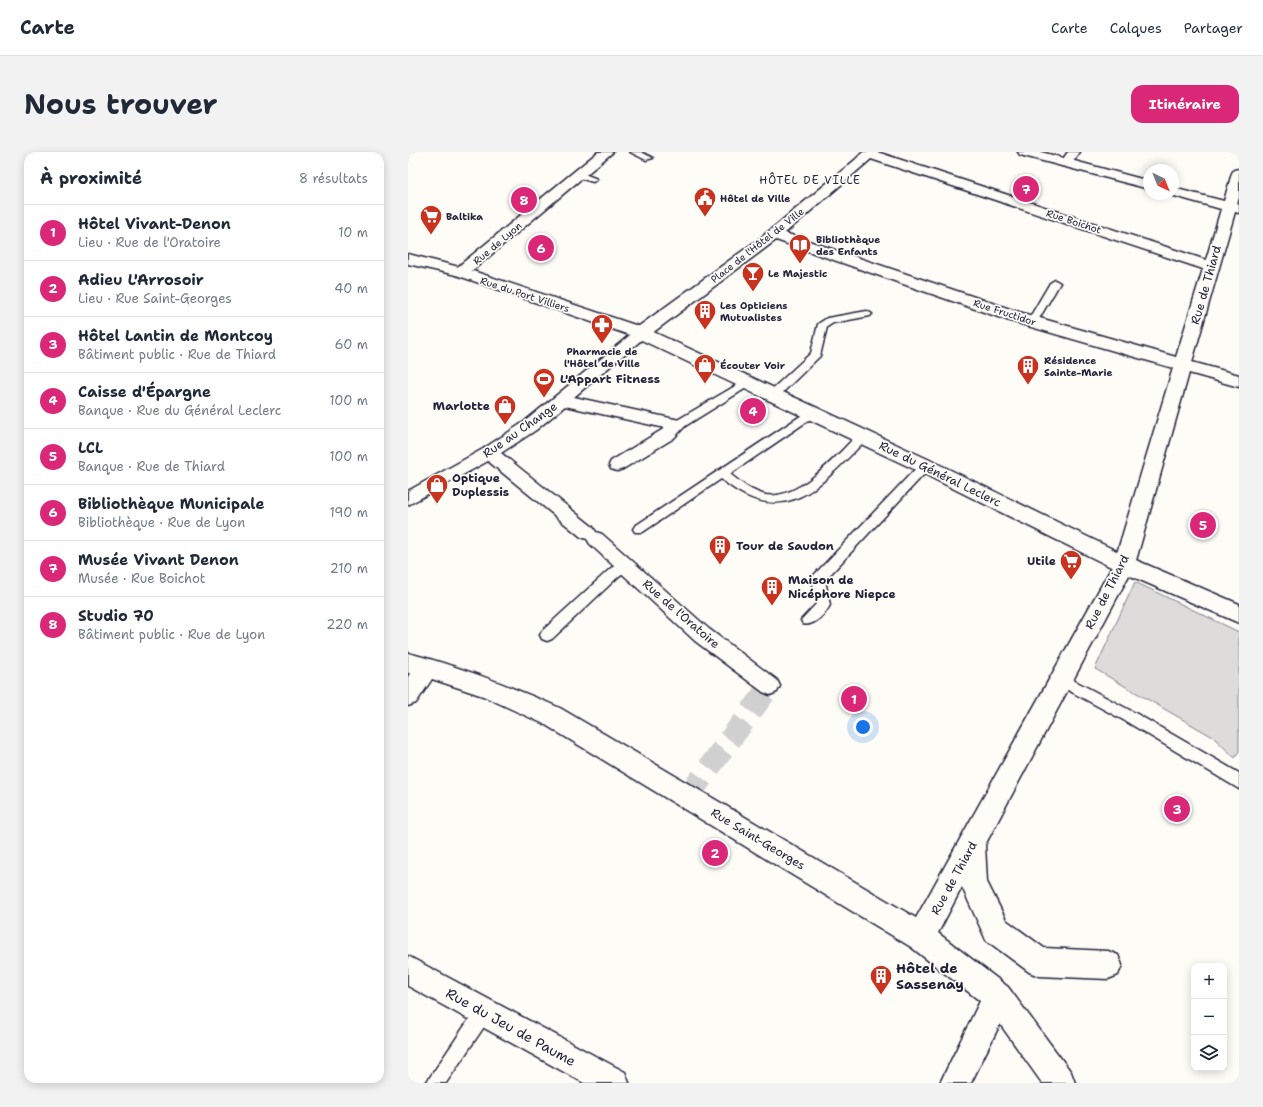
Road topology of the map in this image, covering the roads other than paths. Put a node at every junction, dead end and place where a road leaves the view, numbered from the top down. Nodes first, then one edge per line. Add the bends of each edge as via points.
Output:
1 (606, 152) edge
2 (634, 152) edge
3 (1025, 152) edge
4 (869, 153) edge
5 (652, 154) edge
6 (1051, 155) edge
7 (1070, 158) edge
8 (1239, 173) edge
9 (578, 175) junction
10 (593, 179) dead end
11 (1143, 184) edge
12 (1179, 194) edge
13 (1234, 208) edge
14 (774, 234) junction
15 (408, 259) edge
16 (1211, 267) junction
17 (461, 272) junction
18 (1055, 283) dead end
19 (867, 314) dead end
20 (1032, 322) junction
21 (640, 333) junction
22 (1183, 364) junction
23 (1239, 381) edge
24 (747, 383) junction
25 (773, 395) junction
26 (564, 399) junction
27 (811, 413) junction
28 (678, 425) junction
29 (862, 436) junction
30 (489, 453) junction
31 (618, 466) dead end
32 (925, 466) junction
33 (721, 473) junction
34 (408, 499) edge
35 (639, 529) dead end
36 (1124, 564) junction
37 (626, 565) junction
38 (1239, 614) edge
39 (808, 620) dead end
40 (547, 635) dead end
41 (417, 666) edge
42 (1060, 679) junction
43 (770, 686) dead end
44 (408, 696) edge
45 (1239, 782) edge
46 (972, 845) junction
47 (921, 938) junction
48 (1108, 965) dead end
49 (408, 970) edge
50 (998, 997) junction
51 (484, 1012) junction
52 (435, 1083) edge
53 (614, 1083) edge
54 (955, 1083) edge
55 (1060, 1083) edge

1 - 9 street, Rue de Lyon
2 - 5 lane
3 - 6 street
4 - 14 street, Place de l'Hôtel de Ville
4 - 16 street, Rue Boichot
6 - 7 street
7 - 11 street
8 - 13 street, Rue de Thiard
9 - 10 lane
9 - 17 street, Rue de Lyon
12 - 13 street
13 - 16 street, Rue de Thiard
14 - 20 street, Rue Fructidor
14 - 21 street, Place de l'Hôtel de Ville
15 - 17 street, Rue du Port Villiers
16 - 22 street, Rue de Thiard
17 - 21 street, Rue du Port Villiers
18 - 20 lane
19 - 25 lane via 830,320 822,326 816,354
20 - 22 street, Rue Fructidor
21 - 24 street, Rue du Général Leclerc
21 - 26 street, Rue au Change
22 - 23 street, Rue Fructidor
22 - 36 street, Rue de Thiard
24 - 25 street, Rue du Général Leclerc
24 - 28 lane
25 - 27 street, Rue du Général Leclerc
26 - 28 street via 576,404
26 - 30 street, Rue au Change via 530,426
27 - 29 street, Rue du Général Leclerc
27 - 33 lane
28 - 31 street
29 - 32 street, Rue du Général Leclerc
29 - 33 lane via 805,489 783,500 763,499 750,494
30 - 34 street, Rue au Change
30 - 37 street, Rue de l'Oratoire
32 - 36 street, Rue du Général Leclerc
32 - 39 lane via 818,579 824,605
33 - 35 lane
36 - 38 street, Rue du Général Leclerc
36 - 42 street, Rue de Thiard
37 - 40 lane
37 - 43 street, Rue de l'Oratoire via 702,635
41 - 44 street
41 - 47 street, Rue Saint-Georges via 453,675 491,689 552,716
42 - 45 lane via 1132,718
42 - 46 street, Rue de Thiard
46 - 47 street, Rue de Thiard
46 - 48 street via 974,883 996,930 1039,962
47 - 50 street, Rue Saint-Georges
49 - 51 street, Rue du Jeu de Paume
50 - 54 street
50 - 55 street, Rue Saint-Georges
51 - 52 lane
51 - 53 street, Rue du Jeu de Paume

